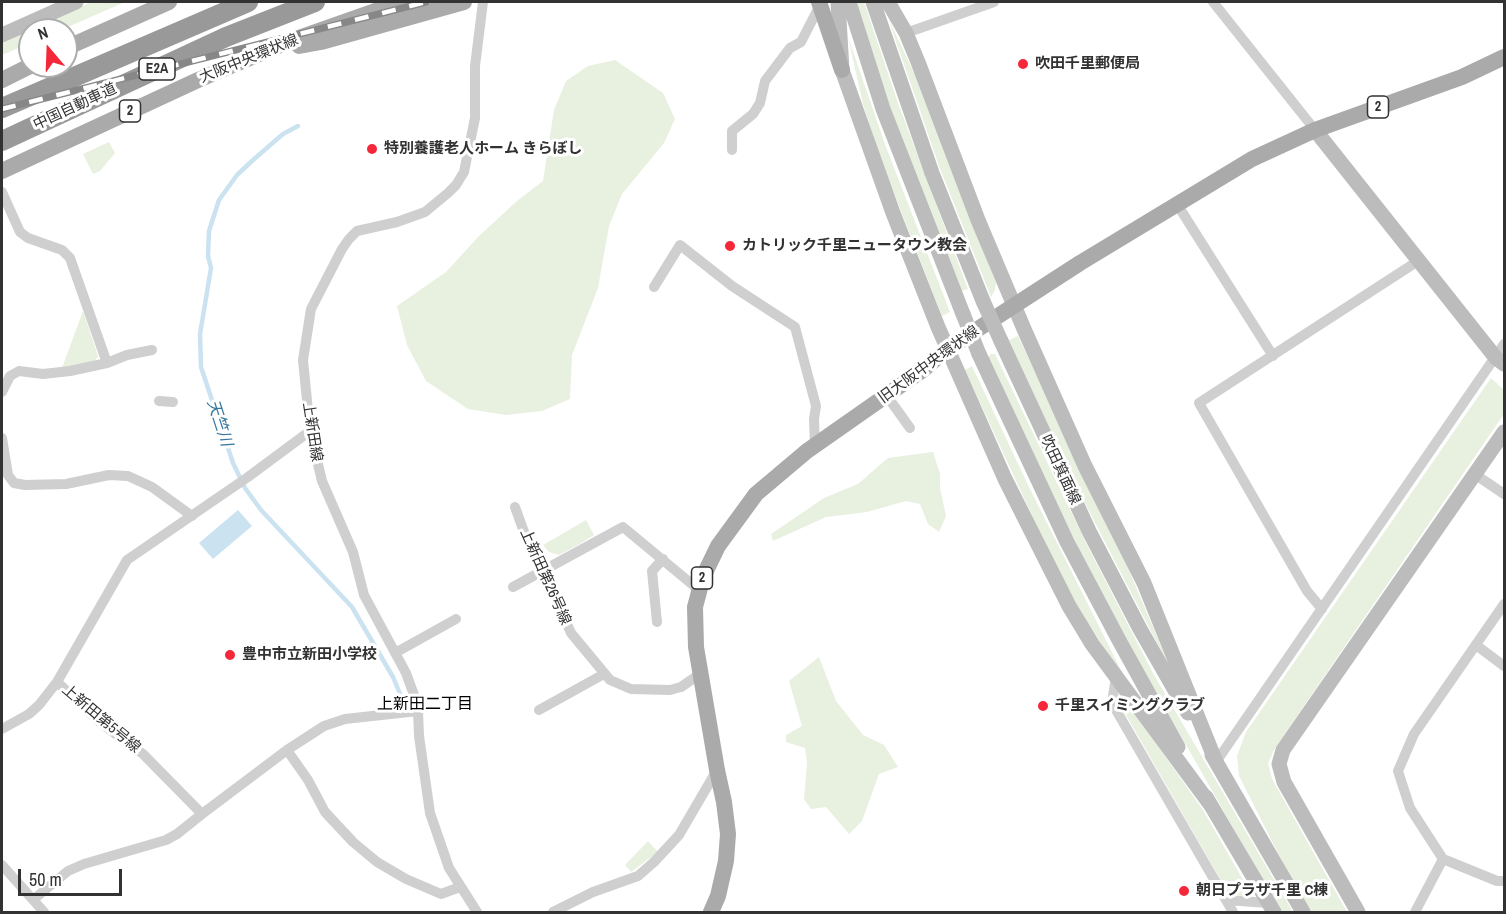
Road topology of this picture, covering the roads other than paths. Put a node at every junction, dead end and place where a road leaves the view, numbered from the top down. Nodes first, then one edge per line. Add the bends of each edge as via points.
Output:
1 (76, 2) edge
2 (169, 2) edge
3 (248, 2) edge
4 (315, 2) edge
5 (401, 2) edge
6 (464, 2) edge
7 (483, 2) edge
8 (838, 2) edge
9 (849, 2) edge
10 (873, 2) edge
11 (888, 2) edge
12 (994, 2) edge
13 (1213, 2) edge
14 (819, 3) edge
15 (906, 33) junction
16 (2, 35) edge
17 (78, 42) edge
18 (260, 54) junction
19 (1504, 57) edge
20 (18, 63) edge
21 (2, 68) edge
22 (842, 70) junction
23 (18, 72) edge
24 (2, 80) edge
25 (2, 108) edge
26 (1315, 130) junction
27 (2, 141) edge
28 (732, 150) dead end
29 (2, 171) edge
30 (2, 192) edge
31 (1177, 204) junction
32 (1418, 261) junction
33 (654, 287) dead end
34 (1014, 306) junction
35 (1504, 344) edge
36 (947, 349) junction
37 (152, 350) dead end
38 (1273, 356) junction
39 (1500, 361) edge
40 (107, 363) junction
41 (2, 393) edge
42 (887, 396) junction
43 (159, 401) dead end
44 (173, 402) dead end
45 (910, 428) dead end
46 (310, 431) junction
47 (1504, 432) edge
48 (2, 445) edge
49 (815, 446) junction
50 (1476, 475) junction
51 (1504, 494) edge
52 (515, 507) dead end
53 (192, 516) junction
54 (663, 559) junction
55 (543, 570) junction
56 (513, 587) dead end
57 (699, 590) junction
58 (1504, 604) edge
59 (1322, 609) junction
60 (456, 619) dead end
61 (657, 622) dead end
62 (1476, 645) junction
63 (395, 653) junction
64 (1504, 666) edge
65 (604, 674) junction
66 (700, 674) junction
67 (1116, 676) junction
68 (57, 682) junction
69 (539, 710) dead end
70 (418, 711) junction
71 (2, 729) edge
72 (287, 750) junction
73 (1216, 762) junction
74 (717, 770) junction
75 (1210, 804) junction
76 (202, 814) junction
77 (1443, 859) junction
78 (2, 865) edge
79 (1504, 881) edge
80 (460, 887) junction
81 (34, 899) junction
82 (1226, 900) junction
83 (1271, 908) edge
84 (44, 912) edge
85 (477, 912) edge
86 (553, 912) edge
87 (711, 912) edge
88 (1233, 912) edge
89 (1303, 912) edge
90 (1358, 912) edge
91 (1415, 912) edge

1 - 16 main road
2 - 17 main road
3 - 25 highway, 中国自動車道 / E2A
4 - 27 highway, 中国自動車道 / E2A via 226,37
5 - 18 main road, 大阪中央環状線 / 2
6 - 18 main road via 321,42
7 - 46 street, 上新田線 via 475,66 474,132 464,172 448,194 425,212 404,221 357,231 342,249 311,309 303,360
8 - 22 main road
9 - 75 main road, 吹田箕面線, bridge via 883,109 979,354 1067,542
10 - 73 main road, 吹田箕面線, bridge via 932,173 1000,341 1089,531
11 - 15 main road
12 - 15 street
13 - 26 street
14 - 22 main road
14 - 28 street via 801,42 790,48 765,81 760,104 732,131
15 - 34 main road
18 - 29 main road, 大阪中央環状線 / 2
19 - 26 main road, 旧大阪中央環状線 / 2 via 1471,74
20 - 21 main road
22 - 36 main road
23 - 24 main road
26 - 31 main road, 旧大阪中央環状線 / 2 via 1252,159
26 - 32 main road
30 - 40 street via 20,232 57,247 70,258
31 - 34 main road, 旧大阪中央環状線 / 2
31 - 38 street
32 - 38 street
32 - 39 main road
33 - 49 street via 680,245 732,286 795,327 816,406
34 - 36 main road, 旧大阪中央環状線 / 2
34 - 73 main road via 1085,466 1144,583
35 - 39 street
36 - 42 main road, 旧大阪中央環状線 / 2
36 - 67 main road via 1005,479 1069,606
37 - 40 street
38 - 59 street via 1199,403 1307,591
39 - 59 street
40 - 41 street via 52,374 19,371 10,376
42 - 45 street
42 - 49 main road, 旧大阪中央環状線 / 2
43 - 44 street
46 - 53 street, 上新田第5号線
46 - 63 street, 上新田線 via 322,481 356,562 362,590
47 - 50 main road
48 - 53 street via 8,475 14,483 66,484 109,475 128,476 152,487
49 - 57 main road, 旧大阪中央環状線 / 2 via 748,503 718,546
50 - 51 street
50 - 90 main road via 1283,750 1279,764 1284,782
52 - 55 street, 上新田第26号線
53 - 68 street, 上新田第5号線 via 127,560
54 - 55 street via 623,527
54 - 57 street
54 - 61 street via 652,571
55 - 56 street
55 - 65 street, 上新田第26号線 via 571,633
57 - 66 main road, 旧大阪中央環状線 / 2 via 694,620
58 - 62 street
59 - 73 street
60 - 63 street
62 - 64 street
62 - 77 street via 1414,734 1398,771 1410,808
63 - 70 street, 上新田線
65 - 66 street, 上新田第26号線 via 619,685 642,690 676,689
65 - 69 street
66 - 74 main road, 旧大阪中央環状線 / 2
67 - 75 main road
67 - 82 street via 1113,703
68 - 71 street via 29,714
68 - 76 street, 上新田第5号線 via 102,724 143,754
70 - 72 street via 336,721
70 - 80 street, 上新田線 via 428,806 444,857
72 - 76 street
72 - 80 street via 325,812 377,862 441,894
73 - 89 main road, 吹田箕面線
74 - 86 street via 679,835 638,876
74 - 87 main road, 旧大阪中央環状線 / 2 via 728,834 726,861
75 - 83 main road, 吹田箕面線
76 - 81 street via 166,840 68,871
77 - 79 street
77 - 91 street
78 - 81 street
80 - 85 street, 上新田線
81 - 84 street
82 - 83 street
82 - 88 street

